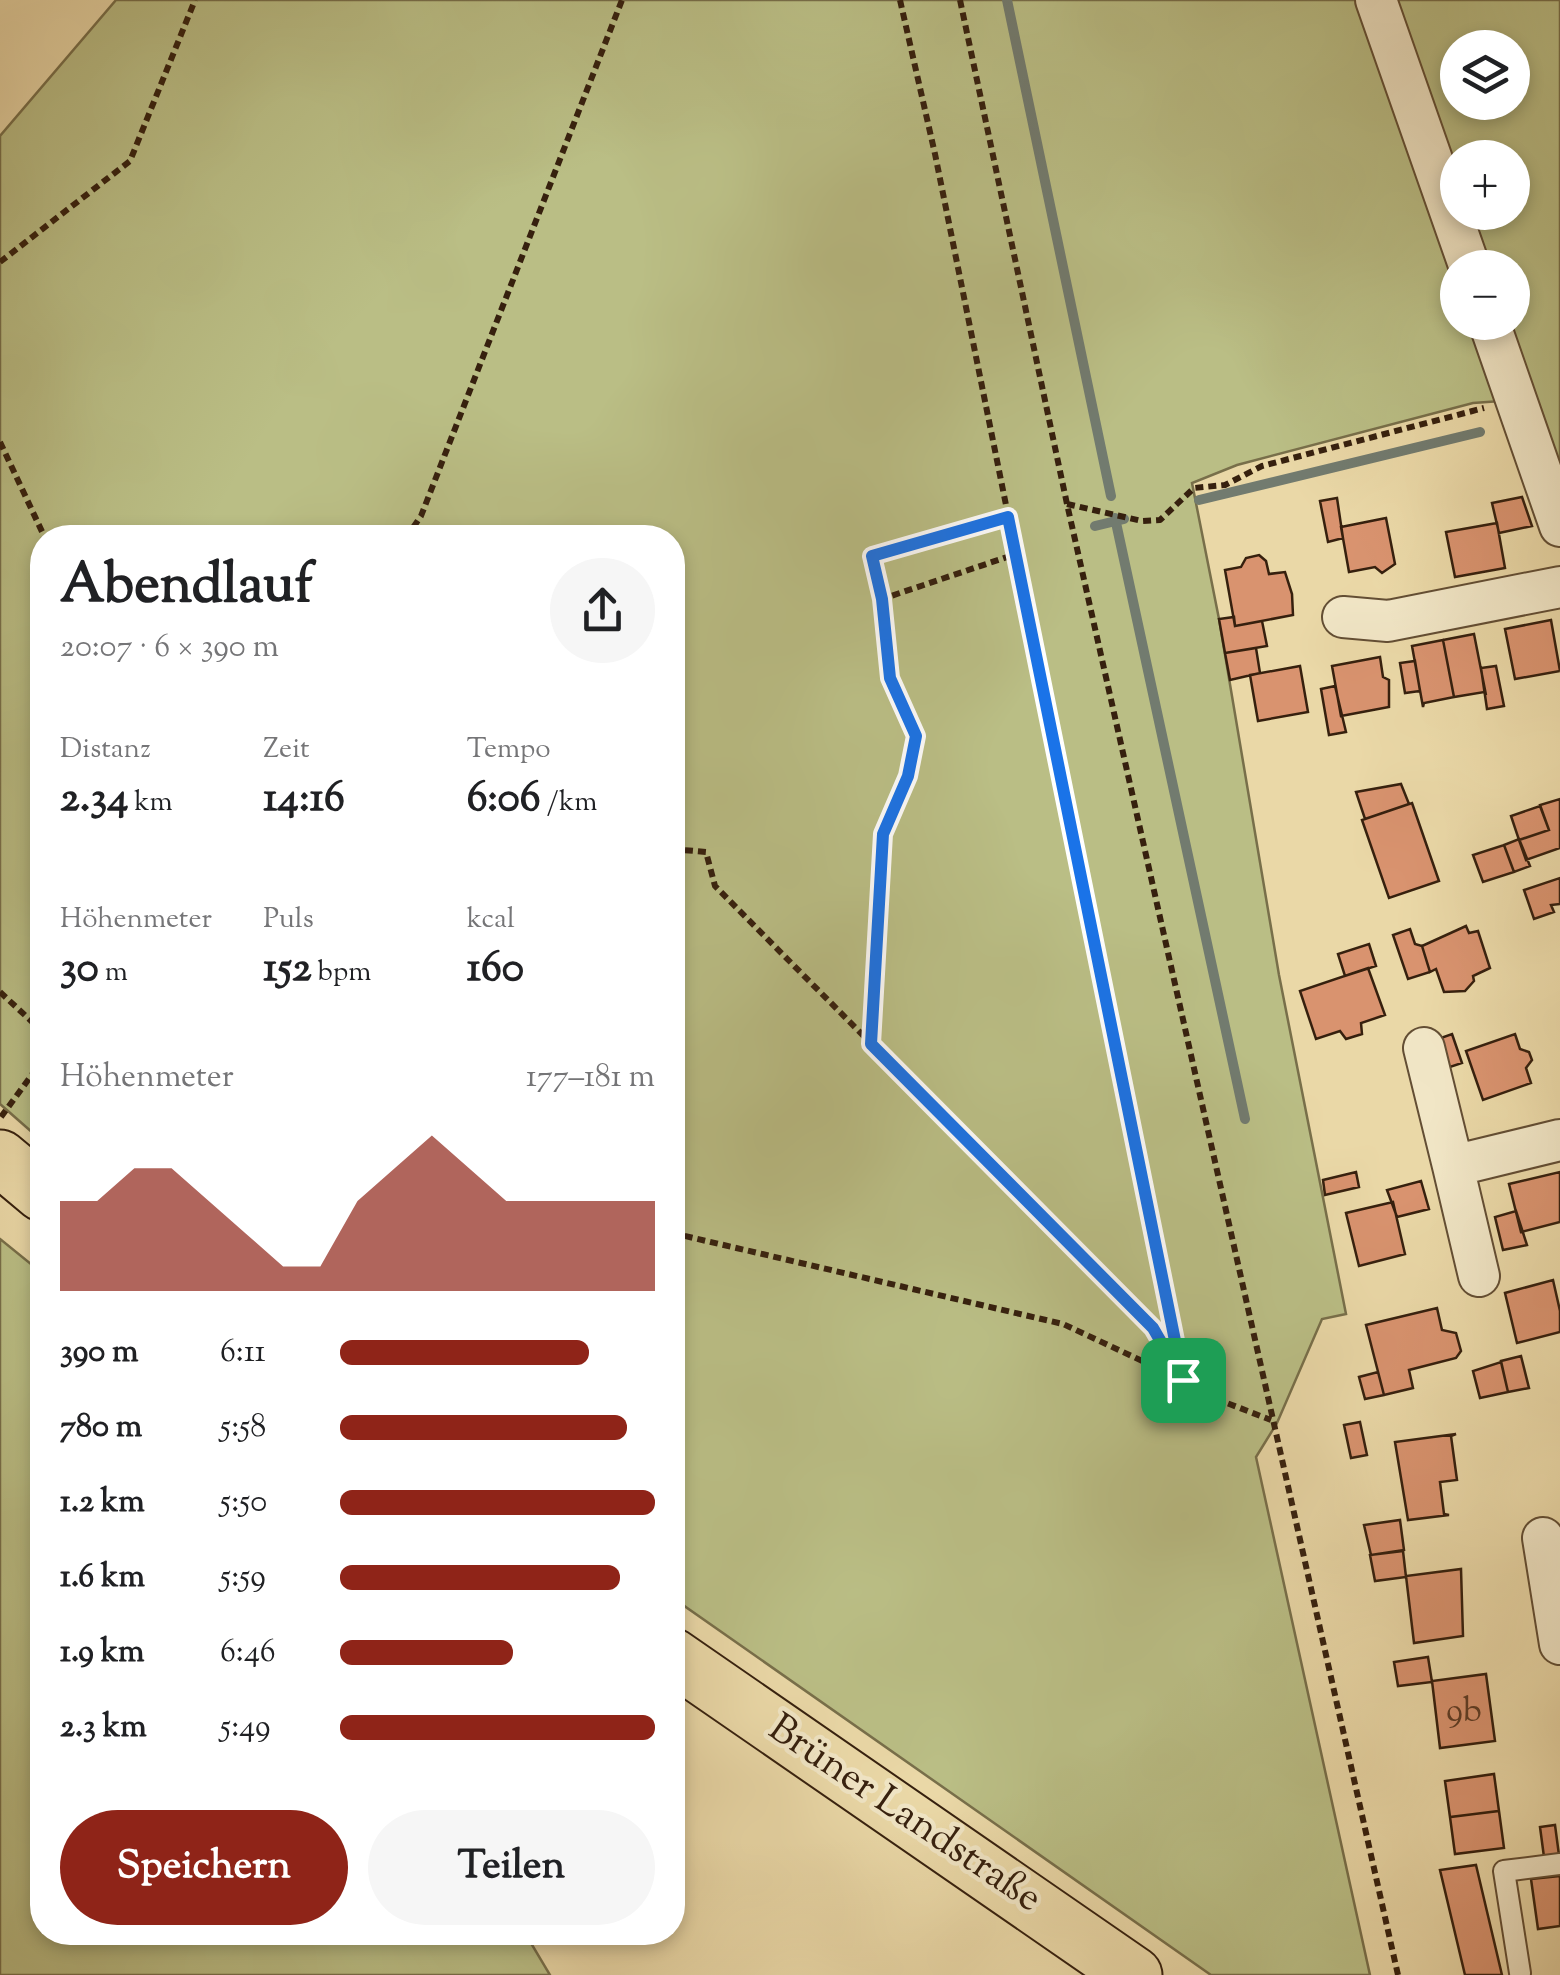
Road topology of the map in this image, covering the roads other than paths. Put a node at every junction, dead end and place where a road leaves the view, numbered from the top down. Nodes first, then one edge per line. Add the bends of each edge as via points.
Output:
1 (1376, 0) edge
2 (1464, 250) edge
3 (1496, 340) edge
4 (1560, 526) edge
5 (1560, 587) edge
6 (1344, 617) dead end
7 (1424, 1048) dead end
8 (1560, 1140) edge
9 (0, 1158) edge
10 (1453, 1166) junction
11 (30, 1183) edge
12 (1479, 1276) dead end
13 (1543, 1538) dead end
14 (1560, 1644) edge
15 (685, 1665) edge
16 (1560, 1864) edge
17 (1520, 1973) edge
18 (1134, 1975) edge

1 - 2 street
3 - 4 street
5 - 6 street via 1388,622
7 - 10 street
8 - 10 street
9 - 11 main road
10 - 12 street
13 - 14 street
15 - 18 main road, Brüner Landstraße
16 - 17 lane via 1504,1871

